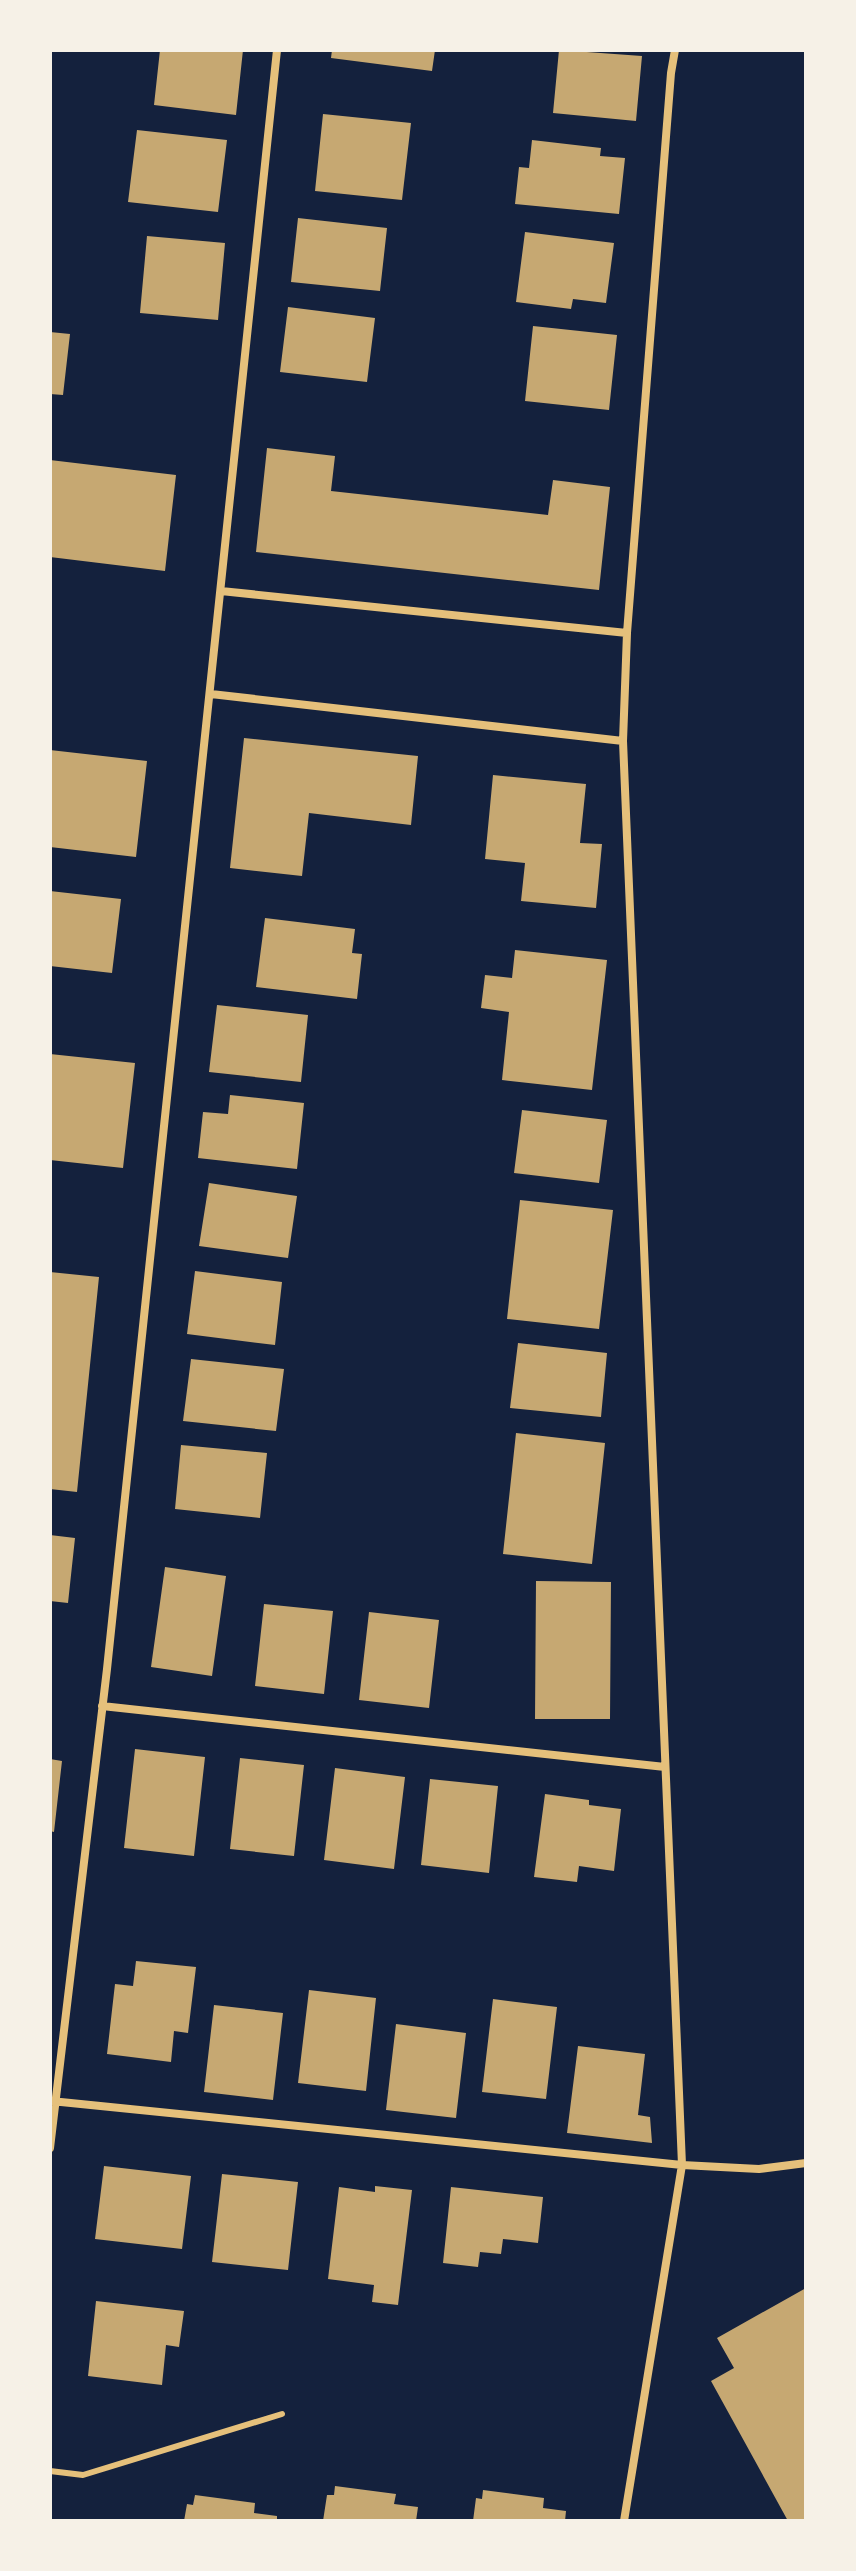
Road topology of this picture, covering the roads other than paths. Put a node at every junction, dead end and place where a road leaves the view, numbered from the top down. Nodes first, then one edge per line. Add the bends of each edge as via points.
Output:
1 (277, 50) edge
2 (675, 50) edge
3 (221, 591) junction
4 (627, 633) junction
5 (211, 694) junction
6 (623, 741) junction
7 (102, 1706) junction
8 (665, 1767) junction
9 (53, 2101) edge
10 (50, 2148) edge
11 (806, 2163) edge
12 (682, 2165) junction
13 (282, 2414) dead end
14 (50, 2471) edge
15 (624, 2521) edge

1 - 3 street
2 - 4 street
3 - 4 street
3 - 5 street
4 - 6 street
5 - 6 street
5 - 7 street
6 - 8 street
7 - 8 street
7 - 9 street
8 - 12 street
9 - 10 street
9 - 12 street
11 - 12 street via 759,2169
12 - 15 street
13 - 14 lane via 83,2475

